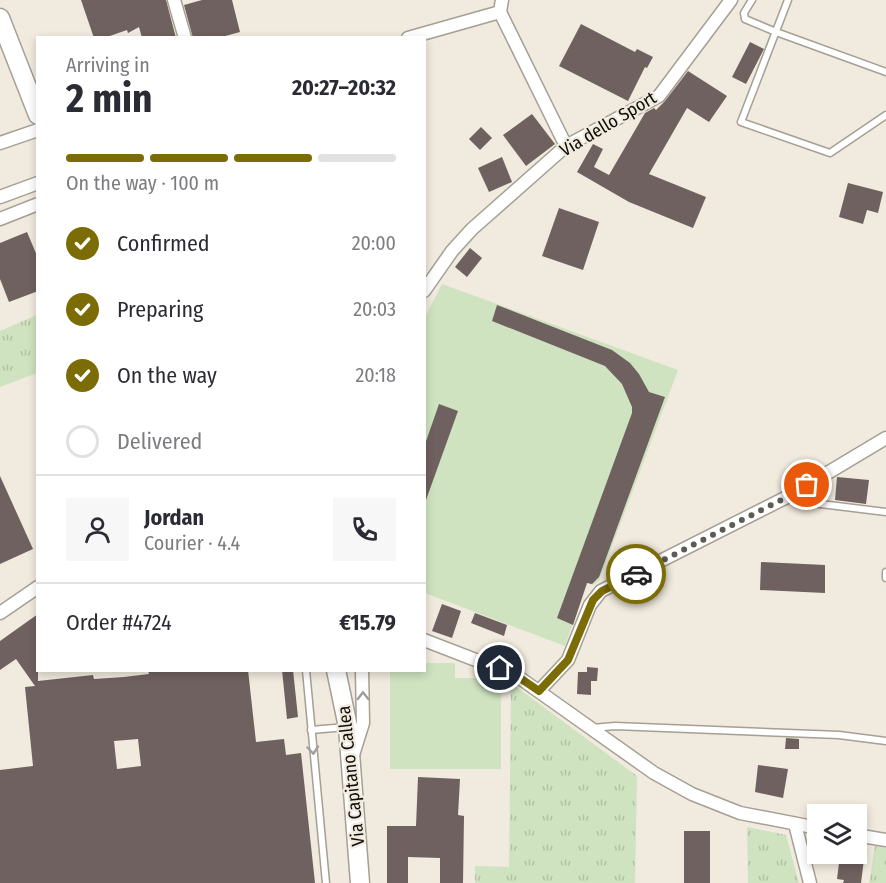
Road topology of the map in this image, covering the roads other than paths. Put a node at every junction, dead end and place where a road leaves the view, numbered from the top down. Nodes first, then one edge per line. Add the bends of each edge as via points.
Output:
1 (174, 0) edge
2 (731, 0) edge
3 (752, 0) edge
4 (788, 0) edge
5 (501, 6) edge
6 (0, 18) edge
7 (776, 32) junction
8 (184, 36) edge
9 (414, 36) edge
10 (886, 72) edge
11 (36, 110) edge
12 (886, 115) edge
13 (36, 131) edge
14 (0, 143) edge
15 (566, 146) junction
16 (36, 184) edge
17 (0, 197) edge
18 (36, 205) edge
19 (0, 219) edge
20 (426, 288) edge
21 (886, 438) edge
22 (789, 496) junction
23 (886, 513) edge
24 (886, 572) edge
25 (886, 578) edge
26 (36, 588) edge
27 (0, 614) edge
28 (426, 641) edge
29 (306, 672) edge
30 (336, 672) edge
31 (362, 672) edge
32 (539, 691) junction
33 (348, 727) junction
34 (588, 728) junction
35 (311, 730) junction
36 (886, 741) edge
37 (351, 762) junction
38 (795, 824) junction
39 (807, 826) edge
40 (867, 837) edge
41 (886, 840) edge
42 (326, 883) edge
43 (360, 883) edge
44 (810, 883) edge

1 - 8 street
2 - 15 street, Via dello Sport via 659,96
3 - 7 lane via 745,18
4 - 7 lane
5 - 9 street
5 - 15 street
6 - 11 main road
7 - 10 lane
7 - 12 lane via 741,122 830,153
13 - 14 street
15 - 20 street, Via dello Sport via 472,229
16 - 17 street
18 - 19 street
21 - 22 street
22 - 23 lane via 804,502
22 - 32 street via 602,591 590,605 568,660
24 - 25 lane
26 - 27 street
28 - 32 street via 509,672
29 - 35 lane
30 - 33 main road, Via Capitano Callea
37 -> 31 street via 363,723
32 - 34 street
33 - 35 lane
33 - 37 main road, Via Capitano Callea
34 - 36 lane via 839,735
34 - 38 street via 692,794 740,813
35 -> 42 lane
37 - 43 main road, Via Capitano Callea
38 - 39 street
38 - 44 street
40 - 41 street

